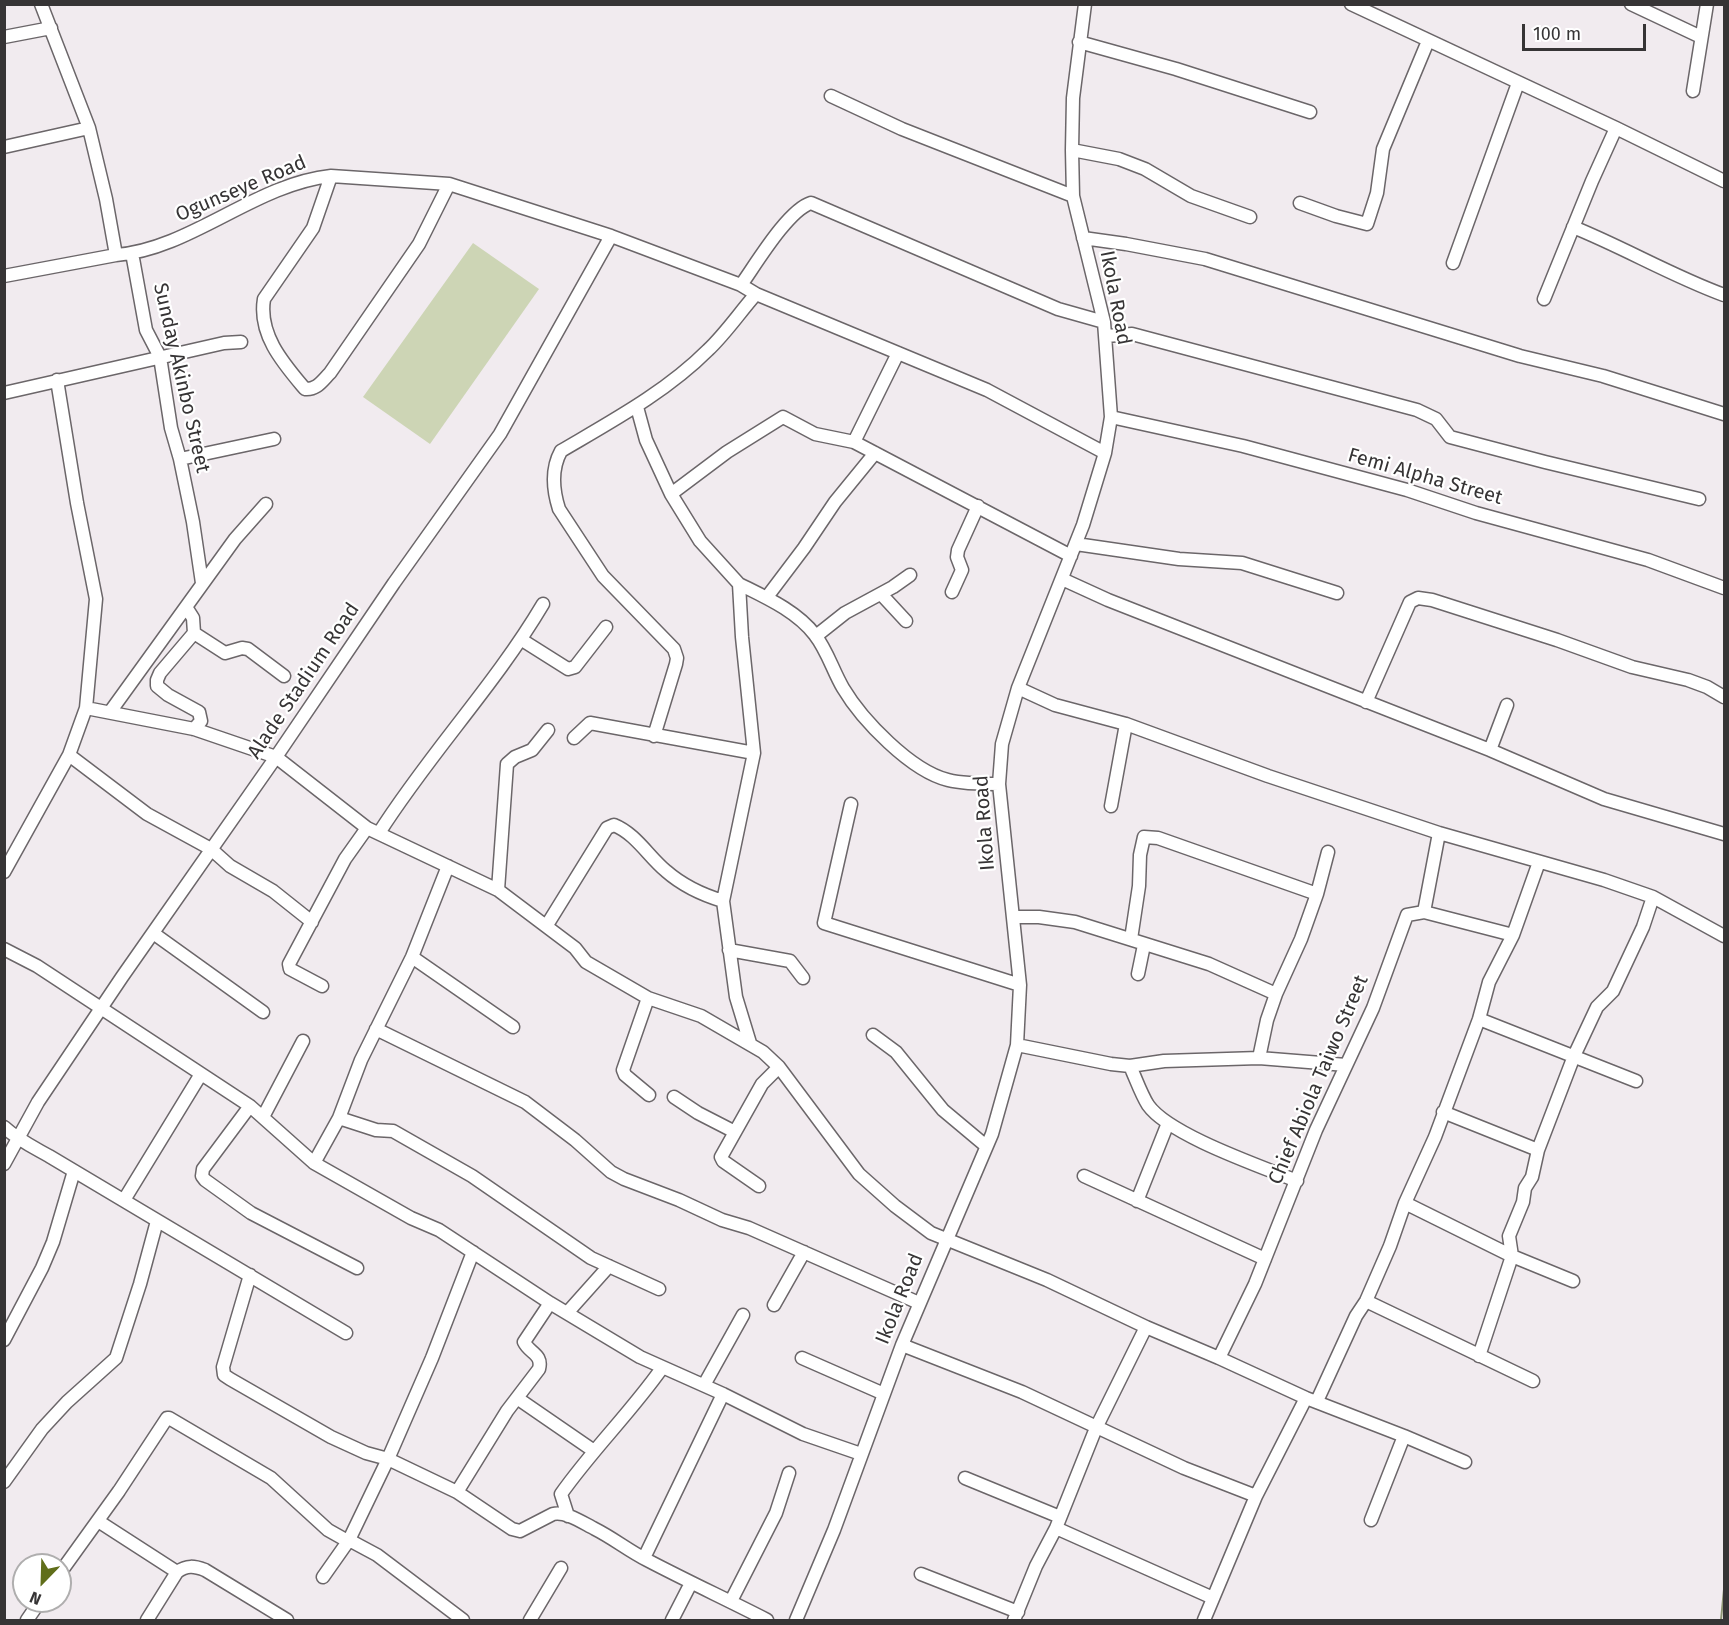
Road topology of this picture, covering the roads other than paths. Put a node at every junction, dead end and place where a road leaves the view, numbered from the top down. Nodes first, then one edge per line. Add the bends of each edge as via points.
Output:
1 (41, 4) edge
2 (1085, 4) edge
3 (1351, 4) edge
4 (1631, 4) edge
5 (1707, 4) edge
6 (51, 28) junction
7 (4, 37) edge
8 (1701, 37) junction
9 (1428, 41) junction
10 (1079, 42) junction
11 (1518, 83) junction
12 (1693, 91) dead end
13 (831, 96) dead end
14 (1310, 112) dead end
15 (89, 128) junction
16 (1616, 128) junction
17 (4, 147) edge
18 (1072, 150) junction
19 (331, 176) junction
20 (1725, 181) edge
21 (449, 184) junction
22 (1073, 196) junction
23 (1300, 203) dead end
24 (1250, 217) dead end
25 (1574, 227) junction
26 (611, 236) junction
27 (1083, 238) junction
28 (132, 253) junction
29 (116, 255) junction
30 (1454, 263) dead end
31 (4, 276) edge
32 (741, 285) junction
33 (756, 294) junction
34 (1725, 295) edge
35 (1544, 298) dead end
36 (1104, 322) junction
37 (1106, 336) junction
38 (241, 342) dead end
39 (898, 353) junction
40 (160, 357) junction
41 (57, 380) junction
42 (4, 393) edge
43 (637, 407) junction
44 (1725, 414) edge
45 (1111, 417) junction
46 (274, 439) dead end
47 (854, 442) junction
48 (875, 453) junction
49 (1105, 453) junction
50 (180, 459) junction
51 (671, 494) junction
52 (1699, 499) dead end
53 (266, 504) dead end
54 (978, 506) junction
55 (1073, 550) junction
56 (910, 575) dead end
57 (1062, 579) junction
58 (202, 583) junction
59 (739, 584) junction
60 (1725, 588) edge
61 (952, 592) dead end
62 (1337, 593) dead end
63 (881, 594) junction
64 (767, 597) junction
65 (543, 604) dead end
66 (186, 607) junction
67 (906, 621) dead end
68 (606, 627) dead end
69 (194, 633) junction
70 (816, 636) junction
71 (522, 640) junction
72 (284, 676) dead end
73 (1018, 688) junction
74 (1725, 697) edge
75 (1366, 702) junction
76 (1507, 705) dead end
77 (86, 708) junction
78 (110, 712) junction
79 (1126, 724) junction
80 (194, 729) junction
81 (548, 730) dead end
82 (654, 736) junction
83 (574, 738) dead end
84 (1490, 750) junction
85 (754, 753) junction
86 (69, 755) junction
87 (276, 757) junction
88 (999, 784) junction
89 (851, 804) dead end
90 (1111, 806) dead end
91 (373, 831) junction
92 (1439, 833) junction
93 (1725, 834) edge
94 (211, 849) junction
95 (1328, 852) dead end
96 (1539, 862) junction
97 (448, 866) junction
98 (5, 870) edge
99 (498, 890) junction
100 (1317, 894) junction
101 (1653, 897) junction
102 (723, 901) junction
103 (1425, 912) junction
104 (1014, 917) junction
105 (312, 922) junction
106 (547, 925) junction
107 (153, 933) junction
108 (1513, 935) junction
109 (1725, 936) edge
110 (1131, 939) junction
111 (1144, 945) junction
112 (4, 949) edge
113 (729, 950) junction
114 (412, 957) junction
115 (1137, 974) dead end
116 (803, 978) dead end
117 (1020, 985) junction
118 (322, 986) dead end
119 (1276, 994) junction
120 (648, 998) junction
121 (102, 1008) junction
122 (263, 1012) dead end
123 (1479, 1019) junction
124 (513, 1027) dead end
125 (376, 1029) junction
126 (873, 1035) dead end
127 (303, 1041) dead end
128 (750, 1043) junction
129 (1017, 1045) junction
130 (1574, 1056) junction
131 (1259, 1058) junction
132 (1346, 1065) junction
133 (1130, 1066) junction
134 (779, 1067) junction
135 (201, 1074) junction
136 (1636, 1081) dead end
137 (649, 1095) dead end
138 (674, 1097) dead end
139 (250, 1106) junction
140 (1443, 1112) junction
141 (263, 1117) junction
142 (339, 1118) junction
143 (1168, 1123) junction
144 (4, 1127) edge
145 (735, 1132) junction
146 (17, 1140) junction
147 (986, 1146) junction
148 (1538, 1150) junction
149 (314, 1163) junction
150 (4, 1164) edge
151 (74, 1171) junction
152 (1084, 1176) dead end
153 (1297, 1181) junction
154 (759, 1186) dead end
155 (124, 1200) junction
156 (1137, 1201) junction
157 (1405, 1203) junction
158 (157, 1221) junction
159 (946, 1239) junction
160 (473, 1252) junction
161 (804, 1252) junction
162 (1512, 1256) junction
163 (1265, 1259) junction
164 (609, 1266) junction
165 (357, 1268) dead end
166 (250, 1275) junction
167 (1573, 1281) dead end
168 (659, 1289) dead end
169 (1366, 1301) junction
170 (550, 1303) junction
171 (919, 1303) junction
172 (774, 1305) dead end
173 (567, 1313) junction
174 (743, 1315) dead end
175 (1146, 1328) junction
176 (346, 1333) dead end
177 (4, 1340) edge
178 (902, 1345) junction
179 (1479, 1356) junction
180 (802, 1358) dead end
181 (1219, 1358) junction
182 (662, 1368) junction
183 (1533, 1381) dead end
184 (704, 1385) junction
185 (723, 1394) junction
186 (884, 1394) junction
187 (517, 1398) junction
188 (1311, 1400) junction
189 (1096, 1428) junction
190 (1404, 1436) junction
191 (594, 1450) junction
192 (861, 1454) junction
193 (388, 1459) junction
194 (1465, 1462) dead end
195 (789, 1473) dead end
196 (965, 1478) dead end
197 (4, 1482) edge
198 (457, 1492) junction
199 (1256, 1496) junction
200 (568, 1516) junction
201 (1371, 1520) dead end
202 (98, 1521) junction
203 (1058, 1522) junction
204 (349, 1540) junction
205 (72, 1557) edge
206 (644, 1558) junction
207 (561, 1568) dead end
208 (177, 1572) junction
209 (921, 1574) dead end
210 (323, 1577) dead end
211 (690, 1583) junction
212 (1213, 1598) junction
213 (731, 1601) junction
214 (1016, 1616) edge
215 (147, 1620) edge
216 (286, 1620) edge
217 (463, 1620) edge
218 (530, 1620) edge
219 (672, 1620) edge
220 (767, 1620) edge
221 (796, 1620) edge
222 (1203, 1620) edge

1 - 6 street
2 - 10 street, Ikola Road
3 - 9 street
4 - 8 street
5 - 8 street
6 - 7 street
6 - 15 street
8 - 12 street
9 - 11 street
9 - 23 street via 1383,149 1377,193 1367,224
10 - 14 street
10 - 18 street, Ikola Road
11 - 16 street
11 - 30 street
13 - 22 street via 902,129
15 - 17 street
15 - 29 street
16 - 20 street
16 - 25 street
18 - 22 street, Ikola Road
18 - 24 street via 1119,159 1191,196
19 - 21 street, Ogunseye Road
19 - 21 street via 313,228 263,305 274,349 305,389 312,390 330,373 419,244
19 - 28 street, Ogunseye Road via 297,183 156,247
21 - 26 street, Ogunseye Road
22 - 27 street, Ikola Road
25 - 34 street via 1666,272
25 - 35 street
26 - 32 street, Ogunseye Road
26 - 87 street, Alade Stadium Road via 500,434
27 - 36 street, Ikola Road
27 - 44 street via 1205,259
28 - 29 street, Ogunseye Road
28 - 40 street, Sunday Akinbo Street via 146,330
29 - 31 street
32 - 33 street, Ogunseye Road
32 - 36 street via 798,210 811,202 1058,309
33 - 39 street, Ogunseye Road
33 - 43 street via 709,350
36 - 37 street, Ikola Road
37 - 45 street, Ikola Road
37 - 52 street via 1132,334 1391,402 1436,419 1450,437
38 - 40 street
39 - 47 street
39 - 49 street, Ogunseye Road via 987,390
40 - 41 street
40 - 50 street, Sunday Akinbo Street
41 - 42 street
41 - 77 street via 96,599
43 - 51 street via 646,440
43 - 82 street via 561,451 554,473 559,509 603,576 674,649 676,664
45 - 49 street, Ikola Road
45 - 60 street, Femi Alpha Street via 1244,446 1407,490 1648,560
46 - 50 street
47 - 48 street
47 - 51 street via 815,434 780,418
48 - 54 street
48 - 64 street
49 - 55 street, Ikola Road
50 - 58 street, Sunday Akinbo Street
51 - 59 street via 700,541
53 - 58 street
54 - 55 street
54 - 61 street via 958,550 962,570
55 - 57 street, Ikola Road
55 - 62 street via 1242,563
56 - 63 street
57 - 73 street, Ikola Road
57 - 75 street
58 - 66 street
59 - 64 street
59 - 85 street
63 - 67 street
63 - 70 street via 845,613
64 - 70 street via 804,622
65 - 71 street
66 - 69 street via 193,618
66 - 78 street
68 - 71 street via 575,667 568,669
69 - 72 street via 225,652 248,649
69 - 80 street via 157,680 157,686 168,695 199,712 201,721
70 - 88 street via 851,701 884,738 927,772 947,780
71 - 91 street
73 - 79 street via 1055,705
73 - 88 street, Ikola Road via 1002,744
74 - 75 street via 1688,680 1632,667 1418,598 1410,602
75 - 84 street
76 - 84 street
77 - 78 street
77 - 86 street
78 - 80 street
79 - 90 street
79 - 92 street
80 - 87 street
81 - 99 street via 532,750 507,764
82 - 83 street via 590,723
82 - 85 street
84 - 93 street via 1604,799
85 - 102 street
86 - 94 street via 147,814
86 - 98 street
87 - 91 street
87 - 94 street, Alade Stadium Road
88 - 104 street, Ikola Road
89 - 117 street via 824,922
91 - 97 street
91 - 105 street via 345,859
92 - 96 street
92 - 103 street
94 - 105 street
94 - 107 street, Alade Stadium Road
95 - 100 street
96 - 101 street
96 - 108 street
97 - 99 street
97 - 114 street
99 - 106 street
100 - 110 street via 1158,838 1144,837
100 - 119 street
101 - 109 street
101 - 130 street via 1613,991 1597,1007
102 - 106 street via 682,884 641,844 614,825 607,828
102 - 113 street
103 - 108 street
103 - 132 street, Chief Abiola Taiwo Street via 1407,915 1404,920
104 - 110 street via 1075,922
104 - 117 street, Ikola Road
105 - 118 street via 289,967
106 - 120 street via 586,962
107 - 121 street, Alade Stadium Road
107 - 122 street
108 - 123 street via 1489,982
110 - 111 street
111 - 115 street
111 - 119 street via 1209,964
112 - 121 street
113 - 116 street via 790,961
113 - 128 street via 736,997
114 - 124 street
114 - 125 street
117 - 129 street, Ikola Road
119 - 131 street
120 - 128 street via 701,1016
120 - 137 street via 623,1071
121 - 135 street
121 - 146 street, Alade Stadium Road
123 - 130 street
123 - 140 street
125 - 142 street
125 - 161 street via 525,1102 624,1179
126 - 147 street via 896,1052 943,1110
127 - 141 street
128 - 134 street
129 - 133 street
129 - 147 street, Ikola Road
130 - 136 street
130 - 148 street
131 - 132 street
131 - 133 street
132 - 153 street, Chief Abiola Taiwo Street
133 - 143 street via 1148,1105
134 - 145 street via 762,1084
134 - 159 street via 859,1173 895,1206 931,1233
135 - 139 street
135 - 155 street
138 - 145 street
139 - 141 street
139 - 165 street via 203,1169 202,1176 251,1214
140 - 148 street
140 - 157 street
141 - 149 street
142 - 149 street
142 - 164 street via 376,1130 393,1131 472,1176 569,1244
143 - 153 street via 1224,1152
143 - 156 street
144 - 146 street
145 - 154 street via 722,1160
146 - 150 street, Alade Stadium Road
146 - 151 street
147 - 159 street, Ikola Road
148 - 162 street via 1509,1236
149 - 160 street
151 - 155 street
151 - 177 street via 46,1259
152 - 156 street
153 - 163 street, Chief Abiola Taiwo Street
155 - 158 street
156 - 163 street
157 - 162 street
157 - 169 street
158 - 166 street
158 - 197 street via 116,1358 42,1429
159 - 171 street, Ikola Road
159 - 175 street via 1047,1280
160 - 170 street
160 - 193 street
161 - 171 street
161 - 172 street
162 - 167 street
162 - 179 street
163 - 181 street, Chief Abiola Taiwo Street
164 - 168 street
164 - 173 street
166 - 176 street
166 - 193 street via 224,1375 331,1437
169 - 179 street
169 - 188 street
170 - 173 street
170 - 187 street via 524,1342 541,1363
171 - 178 street, Ikola Road
173 - 182 street
174 - 184 street
175 - 181 street
175 - 189 street
178 - 186 street, Ikola Road
178 - 189 street via 1022,1392
179 - 183 street
180 - 186 street
181 - 188 street
182 - 184 street
182 - 191 street
184 - 185 street
185 - 192 street via 803,1434
185 - 206 street
186 - 192 street, Ikola Road
187 - 191 street
187 - 198 street
188 - 190 street
188 - 199 street
189 - 199 street
189 - 203 street
190 - 194 street
190 - 201 street
191 - 200 street via 561,1494
192 - 221 street, Ikola Road
193 - 198 street
193 - 204 street
195 - 213 street via 776,1513
196 - 203 street
198 - 200 street via 517,1531 553,1514
199 - 212 street
200 - 206 street
202 - 204 street via 155,1433 169,1418 271,1478 328,1530
202 - 205 street
202 - 208 street
203 - 212 street
203 - 214 street
204 - 210 street
204 - 217 street via 377,1555
206 - 211 street
207 - 218 street
208 - 215 street
208 - 216 street via 185,1566 205,1570
209 - 214 street
211 - 213 street
211 - 219 street
212 - 222 street
213 - 220 street

